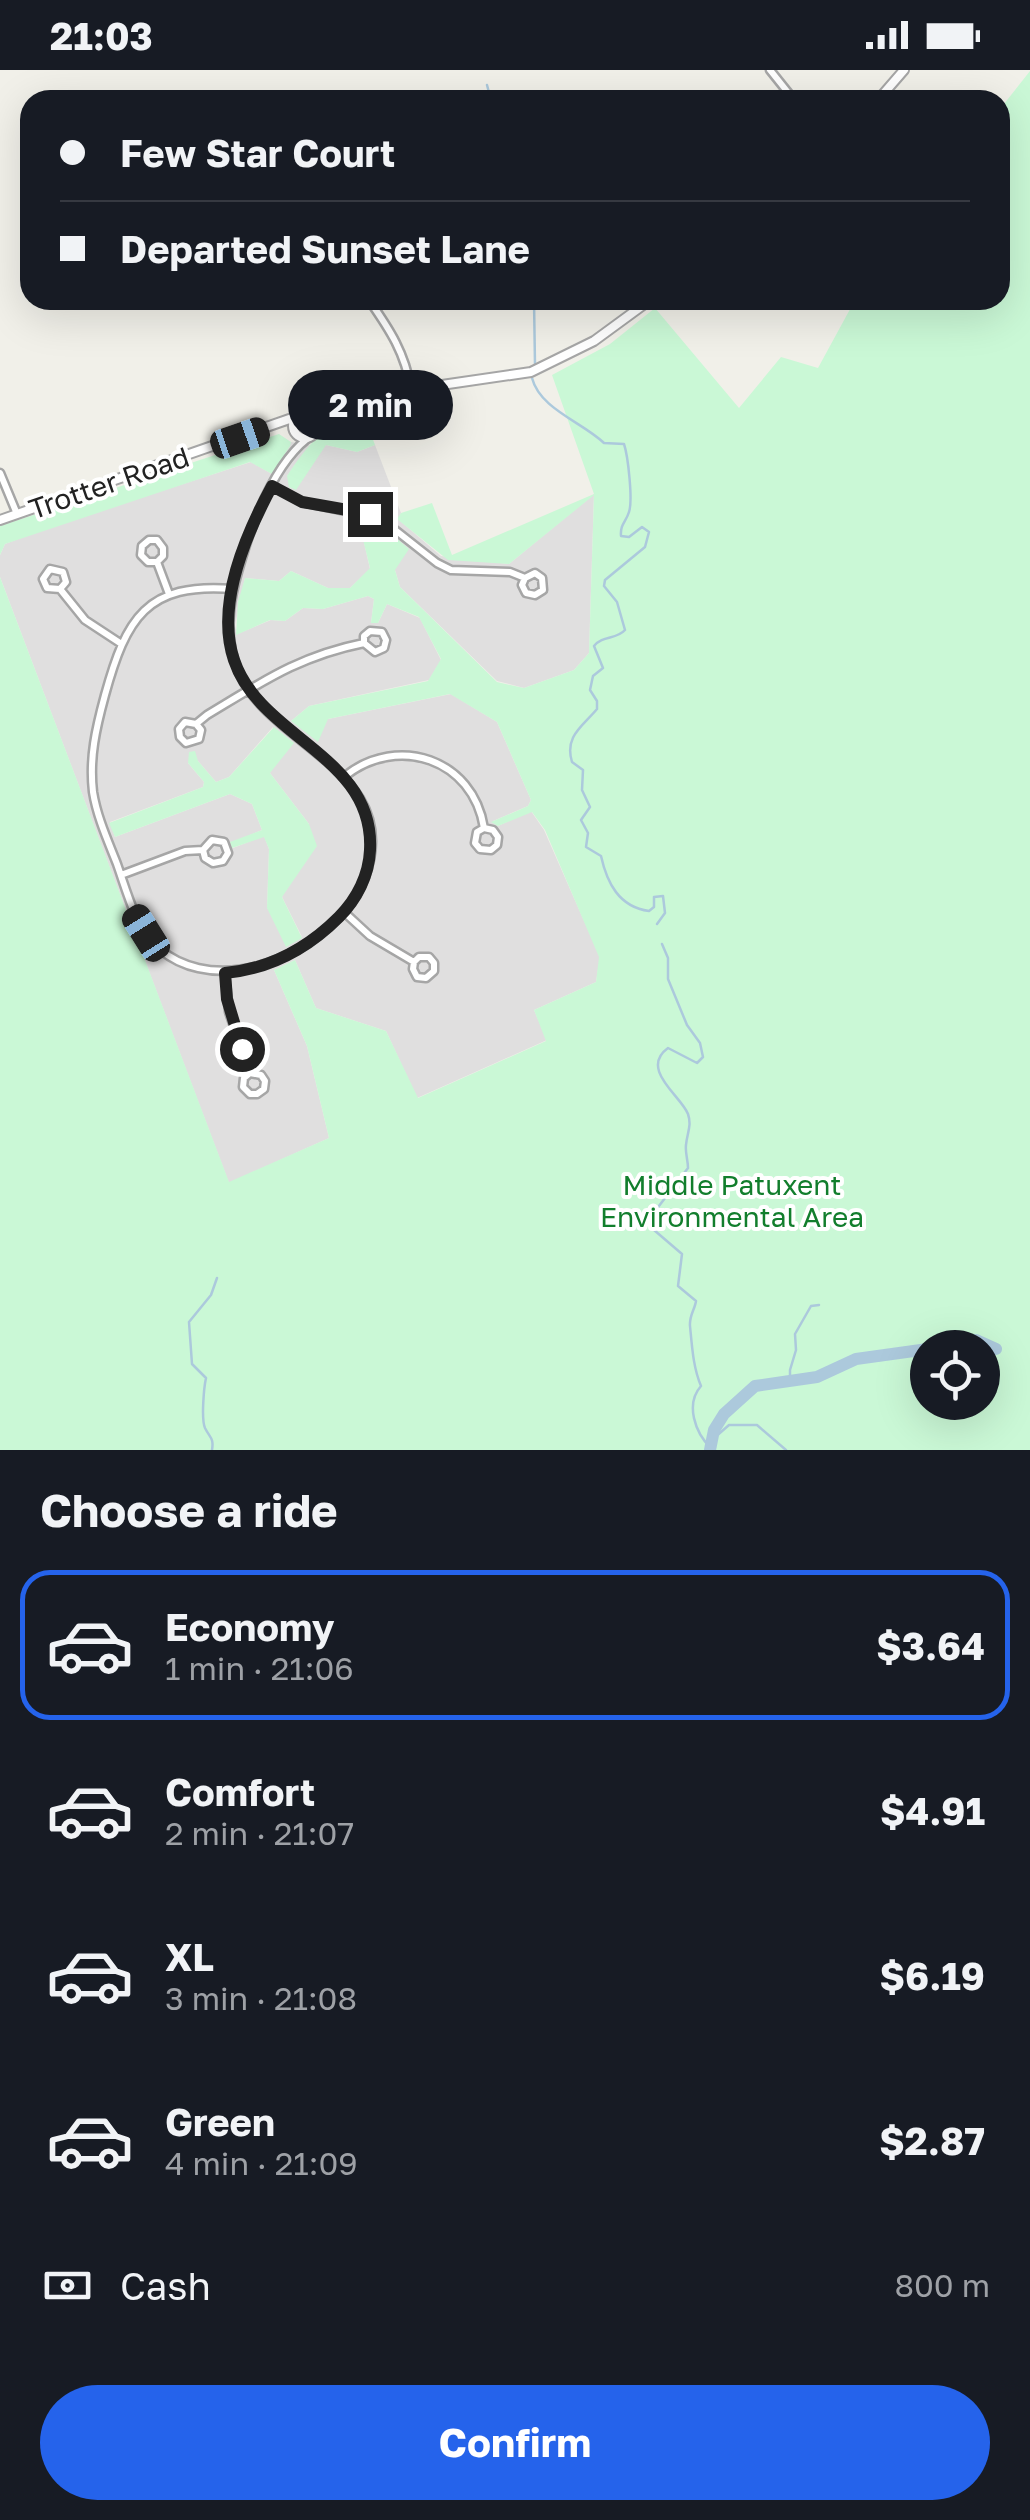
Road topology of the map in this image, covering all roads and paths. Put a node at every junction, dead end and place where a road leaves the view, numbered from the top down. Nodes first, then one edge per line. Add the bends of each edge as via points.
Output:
1 (770, 70) edge
2 (904, 70) edge
3 (786, 90) edge
4 (887, 90) edge
5 (376, 310) edge
6 (636, 310) edge
7 (411, 389) junction
8 (331, 408) junction
9 (302, 415) junction
10 (274, 426) junction
11 (317, 428) junction
12 (294, 434) junction
13 (308, 439) junction
14 (292, 454) junction
15 (0, 473) edge
16 (272, 486) junction
17 (17, 514) junction
18 (0, 520) edge
19 (157, 562) dead end
20 (524, 578) dead end
21 (60, 589) dead end
22 (233, 589) junction
23 (169, 594) junction
24 (120, 642) junction
25 (364, 644) dead end
26 (248, 690) junction
27 (196, 724) dead end
28 (345, 776) junction
29 (484, 828) dead end
30 (203, 850) dead end
31 (121, 875) junction
32 (344, 912) junction
33 (414, 962) dead end
34 (225, 973) junction
35 (250, 1073) dead end

1 - 3 street
2 - 4 street
5 - 7 street via 399,343
6 - 7 street, Trotter Road via 545,367
7 - 8 street, Trotter Road
8 - 9 street, Trotter Road
8 - 11 street
9 - 10 street, Trotter Road
9 - 11 street via 313,417
9 - 12 street via 292,423
10 - 12 street
10 - 17 street, Trotter Road
11 - 13 street
12 - 13 street
12 - 14 street
13 - 14 street
14 - 16 street
15 - 17 street
16 - 20 street via 302,502 380,518 444,567
16 - 22 street
17 - 18 street, Trotter Road
19 - 23 street
21 - 24 street via 85,620
22 - 23 street
22 - 26 street via 230,643
23 - 24 street via 144,611
24 - 31 street via 96,728 92,772 97,809
25 - 26 street via 309,657
26 - 27 street
26 - 28 street
28 - 29 street via 390,755 430,760 462,781
28 - 32 street via 362,804 370,840 365,877
30 - 31 street via 185,850
31 - 34 street via 135,915 164,952 186,965
32 - 33 street
32 - 34 street via 292,953
34 - 35 street

